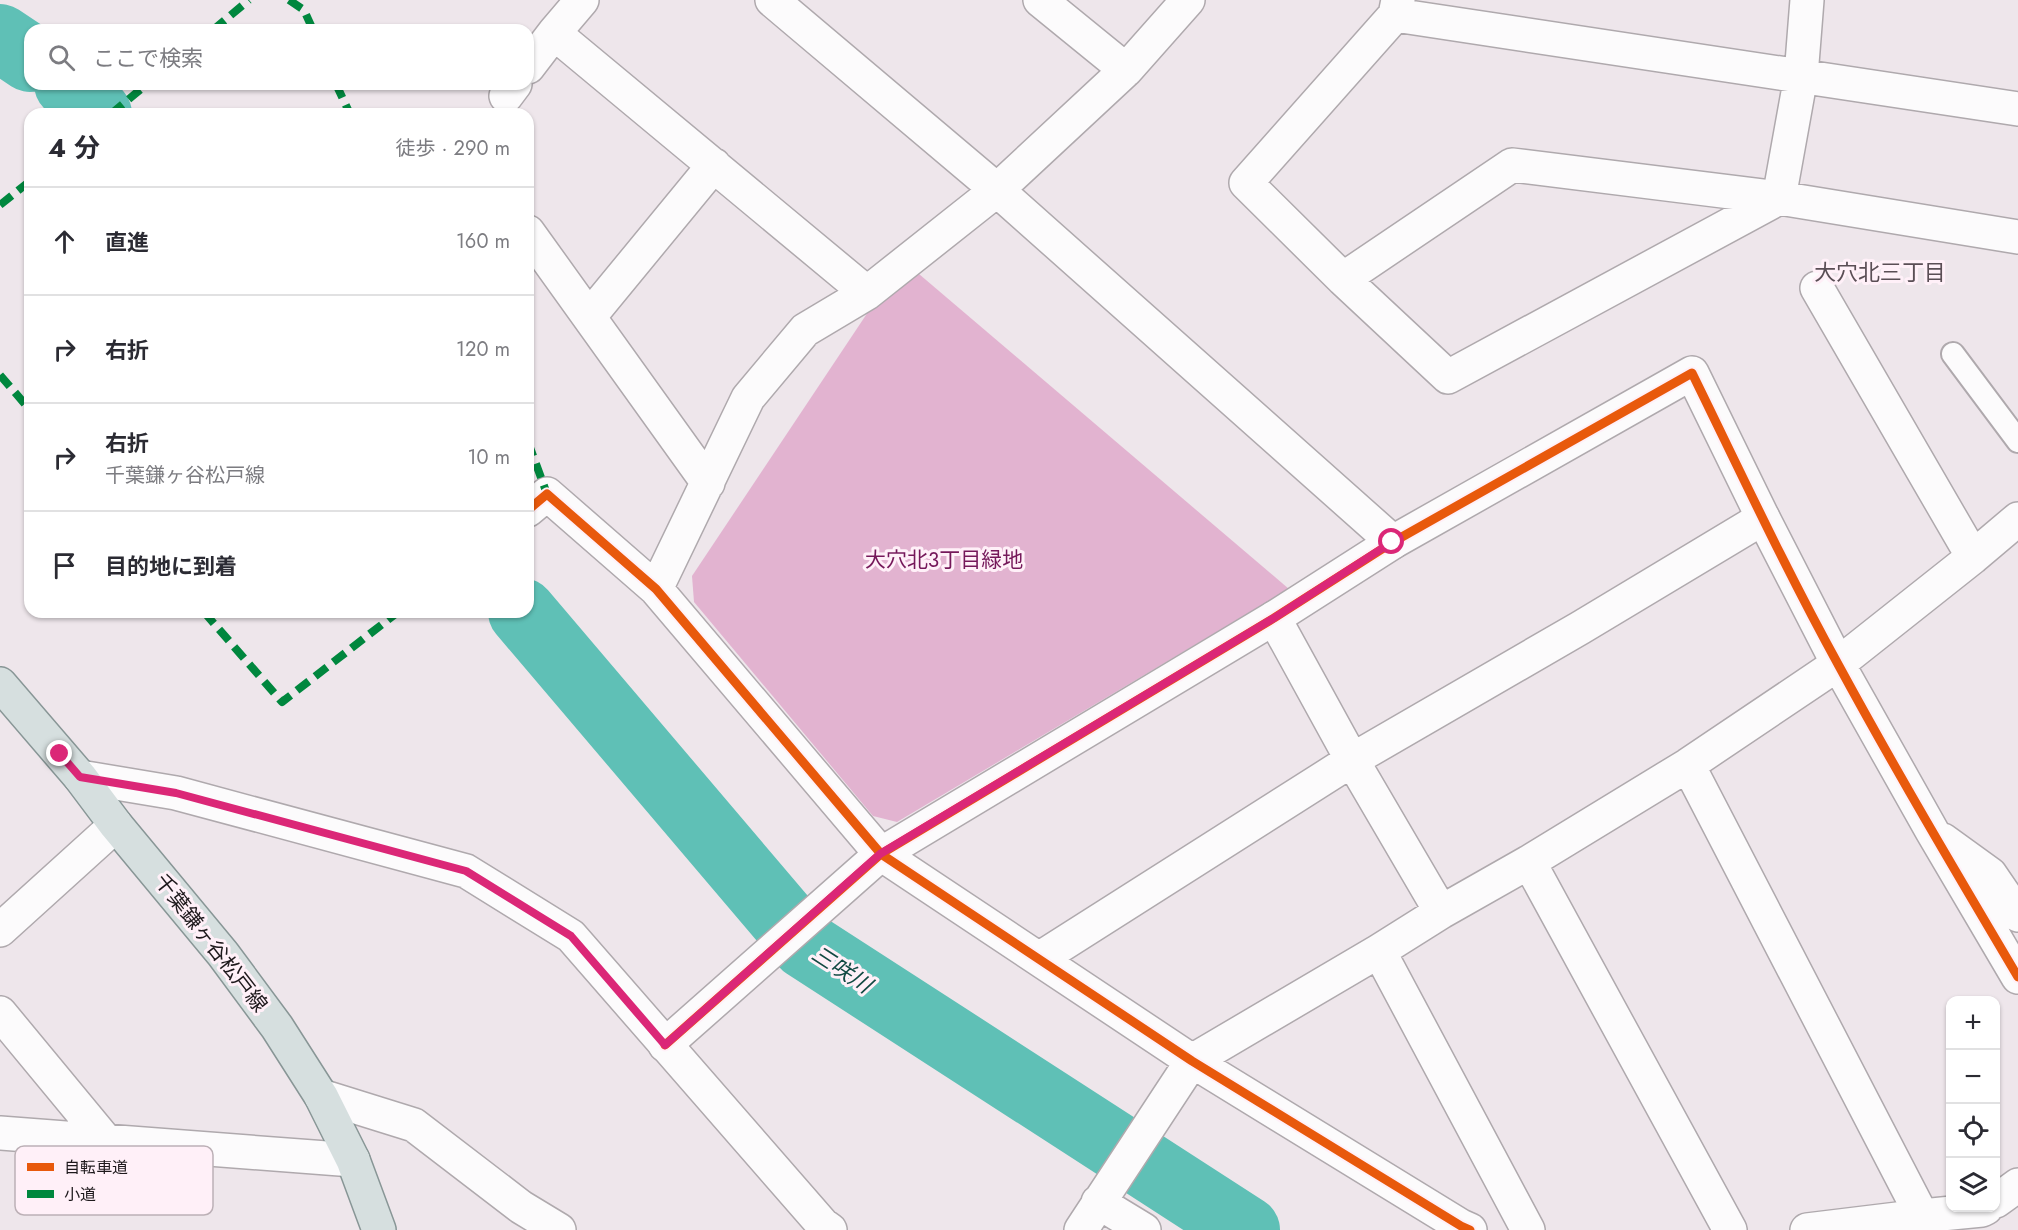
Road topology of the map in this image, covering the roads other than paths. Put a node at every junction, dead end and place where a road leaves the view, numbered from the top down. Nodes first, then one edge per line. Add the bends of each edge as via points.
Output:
1 (582, 0) edge
2 (772, 0) edge
3 (1040, 0) edge
4 (1188, 0) edge
5 (1807, 0) edge
6 (1397, 7) edge
7 (554, 33) junction
8 (534, 59) edge
9 (1125, 70) junction
10 (1801, 76) junction
11 (2018, 109) edge
12 (714, 165) junction
13 (997, 190) junction
14 (1779, 198) junction
15 (2018, 237) edge
16 (534, 240) edge
17 (1343, 279) junction
18 (1817, 288) dead end
19 (867, 292) junction
20 (589, 317) junction
21 (1953, 354) dead end
22 (2018, 441) edge
23 (708, 483) junction
24 (534, 505) edge
25 (1763, 518) junction
26 (2018, 519) edge
27 (1392, 542) junction
28 (1974, 556) junction
29 (657, 589) junction
30 (1274, 618) junction
31 (1838, 664) junction
32 (0, 684) edge
33 (1352, 760) junction
34 (1688, 765) junction
35 (80, 777) junction
36 (116, 825) junction
37 (1932, 831) junction
38 (880, 854) junction
39 (1529, 862) junction
40 (1441, 912) junction
41 (2018, 915) edge
42 (0, 930) edge
43 (1379, 951) junction
44 (1039, 959) junction
45 (2018, 977) edge
46 (0, 1012) edge
47 (665, 1045) junction
48 (1192, 1061) junction
49 (321, 1096) junction
50 (0, 1133) edge
51 (105, 1140) junction
52 (179, 1146) edge
53 (213, 1149) edge
54 (353, 1160) junction
55 (2018, 1185) edge
56 (2000, 1198) edge
57 (1098, 1202) junction
58 (1963, 1212) edge
59 (1922, 1216) junction
60 (379, 1230) edge
61 (559, 1230) edge
62 (830, 1230) edge
63 (1081, 1230) edge
64 (1144, 1230) edge
65 (1470, 1230) edge
66 (1528, 1230) edge
67 (1730, 1230) edge
68 (1807, 1230) edge

1 - 7 street
2 - 13 street
3 - 9 street
4 - 9 street
5 - 10 street
6 - 10 street
6 - 17 street via 1246,183
7 - 8 street
7 - 12 street
9 - 13 street
10 - 11 street
10 - 14 street
12 - 19 street
12 - 20 street
13 - 19 street
13 - 27 street
14 - 15 street
14 - 17 street via 1512,165
14 - 17 street via 1448,376
16 - 20 street
18 - 28 street
19 - 23 street via 805,330 748,398
20 - 23 street
21 - 22 lane
23 - 29 street
24 - 29 street via 547,494
25 - 27 street via 1692,373
25 - 31 street
25 - 33 street
26 - 28 street
27 - 30 street
28 - 31 street
29 - 38 street
30 - 33 street
30 - 38 street
31 - 34 street
31 - 37 street
32 - 35 main road, 千葉鎌ヶ谷松戸線
33 - 40 street
33 - 44 street
34 - 39 street
34 - 59 street
35 - 36 main road, 千葉鎌ヶ谷松戸線
35 - 47 street via 176,793 466,871 571,936
36 - 42 street
36 - 49 main road, 千葉鎌ヶ谷松戸線 via 223,954
37 - 41 street via 1990,874
37 - 45 street
38 - 44 street
38 - 47 street
39 - 40 street
39 - 67 street
40 - 43 street
43 - 48 street
43 - 66 street
44 - 48 street
46 - 51 street
47 - 62 street
48 - 57 street
48 - 65 street
49 - 54 main road, 千葉鎌ヶ谷松戸線
49 - 61 street via 414,1125 521,1207
50 - 51 street
51 - 52 street
53 - 54 street
54 - 60 main road, 千葉鎌ヶ谷松戸線
55 - 56 street
57 - 63 street
57 - 64 street
58 - 59 street
59 - 68 street

